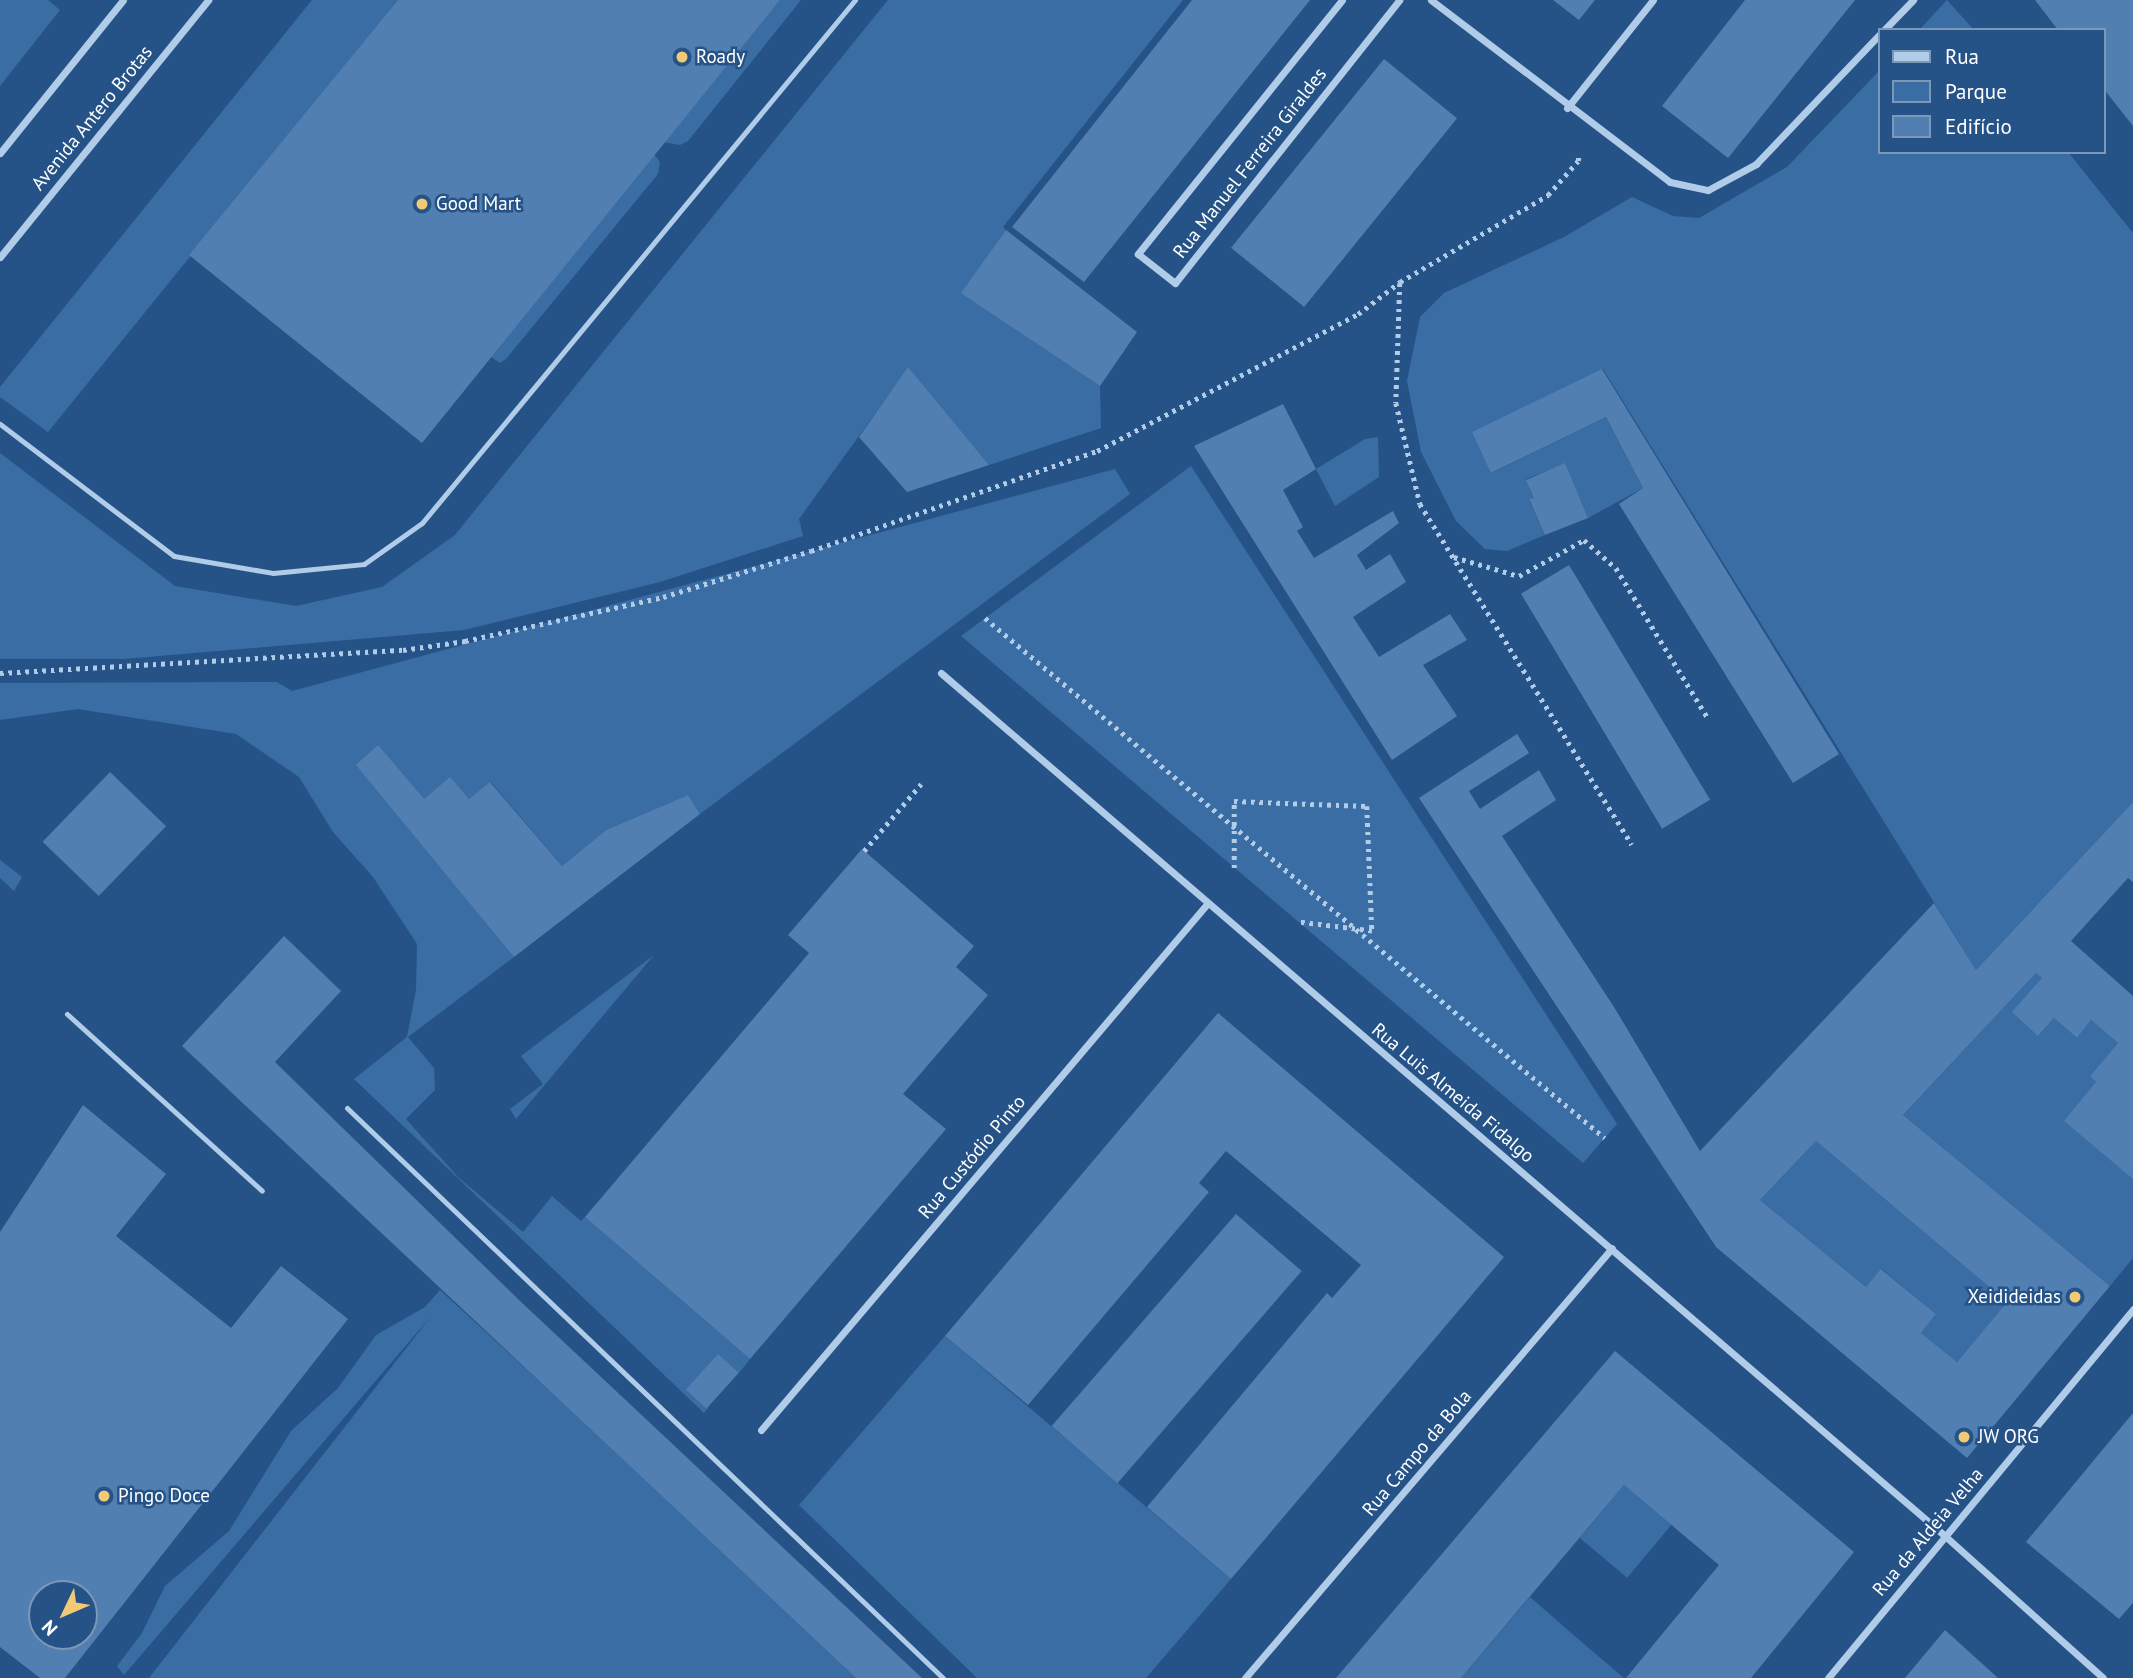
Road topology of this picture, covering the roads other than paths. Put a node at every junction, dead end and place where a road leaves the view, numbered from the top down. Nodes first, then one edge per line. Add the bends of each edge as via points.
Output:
1 (123, 0) edge
2 (208, 0) edge
3 (855, 0) edge
4 (1342, 0) edge
5 (1399, 0) edge
6 (1432, 0) edge
7 (1653, 0) edge
8 (1913, 0) edge
9 (1886, 28) edge
10 (1878, 36) edge
11 (1567, 108) junction
12 (0, 153) edge
13 (0, 257) edge
14 (0, 424) edge
15 (941, 673) dead end
16 (1207, 904) junction
17 (67, 1014) dead end
18 (347, 1108) dead end
19 (261, 1191) dead end
20 (1612, 1248) junction
21 (2133, 1309) edge
22 (761, 1430) dead end
23 (1945, 1536) junction
24 (943, 1678) edge
25 (1245, 1678) edge
26 (1828, 1678) edge
27 (2103, 1678) edge

1 - 12 street
2 - 13 street, Avenida Antero Brotas
3 - 14 lane via 422,523 364,564 273,573 174,556
4 - 5 street, Rua Manuel Ferreira Giraldes via 1138,254 1175,283
6 - 11 street
7 - 11 street
8 - 9 street
10 - 11 street via 1756,164 1708,190 1670,182
15 - 16 street, Rua Luis Almeida Fidalgo
16 - 20 street, Rua Luis Almeida Fidalgo
16 - 22 street, Rua Custódio Pinto
17 - 19 lane
18 - 24 lane
20 - 23 street, Rua Luis Almeida Fidalgo
20 - 25 street, Rua Campo da Bola
21 - 23 street, Rua da Aldeia Velha
23 - 26 street, Rua da Aldeia Velha
23 - 27 street, Rua Luis Almeida Fidalgo

